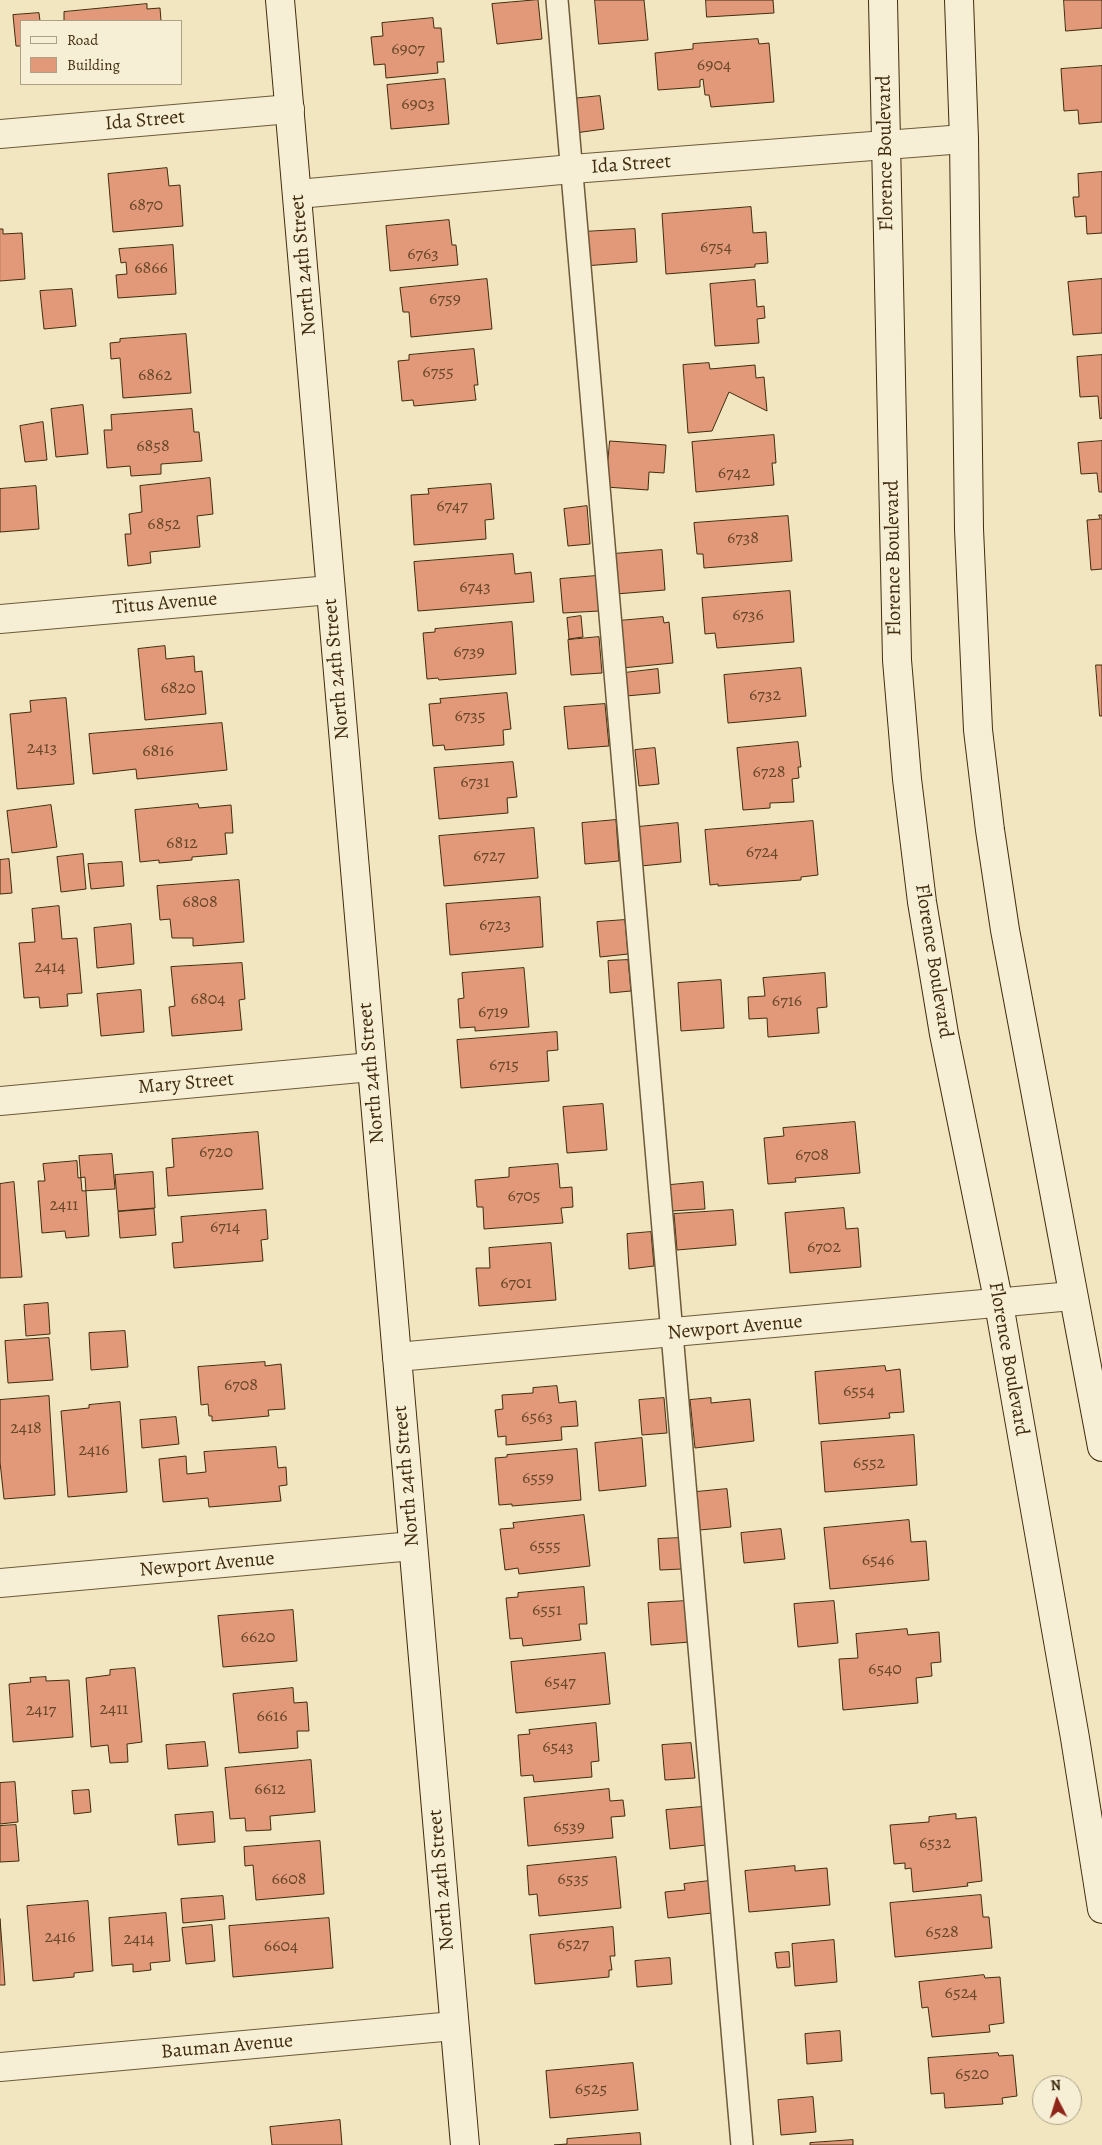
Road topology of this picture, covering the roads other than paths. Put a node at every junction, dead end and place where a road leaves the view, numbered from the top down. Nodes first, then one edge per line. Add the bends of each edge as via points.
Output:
1 (280, 0) edge
2 (557, 0) edge
3 (883, 0) edge
4 (958, 0) edge
5 (290, 108) junction
6 (0, 134) edge
7 (964, 139) junction
8 (886, 145) junction
9 (572, 169) junction
10 (298, 194) junction
11 (330, 590) junction
12 (0, 619) edge
13 (371, 1068) junction
14 (0, 1101) edge
15 (1072, 1296) junction
16 (999, 1304) junction
17 (672, 1333) junction
18 (397, 1357) junction
19 (1102, 1447) edge
20 (413, 1546) junction
21 (0, 1583) edge
22 (1102, 1910) edge
23 (454, 2026) junction
24 (0, 2067) edge
25 (465, 2145) edge
26 (742, 2145) edge

1 - 5 street, North 24th Street
2 - 9 lane
3 - 8 street, Florence Boulevard
4 - 7 street
5 - 6 street, Ida Street
5 - 10 street, North 24th Street
7 - 8 street, Ida Street
7 - 15 street via 969,529 978,730 1005,930
8 - 9 street, Ida Street
8 - 16 street, Florence Boulevard via 897,660 907,779 922,902 944,1034
9 - 10 street, Ida Street
9 - 17 lane
10 - 11 street, North 24th Street
11 - 12 street, Titus Avenue
11 - 13 street, North 24th Street
13 - 14 street, Mary Street
13 - 18 street, North 24th Street
15 - 16 street, Newport Avenue
15 - 19 street
16 - 17 street, Newport Avenue
16 - 22 street, Florence Boulevard via 1076,1738
17 - 18 street, Newport Avenue
17 - 26 lane
18 - 20 street, North 24th Street
20 - 21 street, Newport Avenue
20 - 23 street, North 24th Street
23 - 24 street, Bauman Avenue
23 - 25 street, North 24th Street

